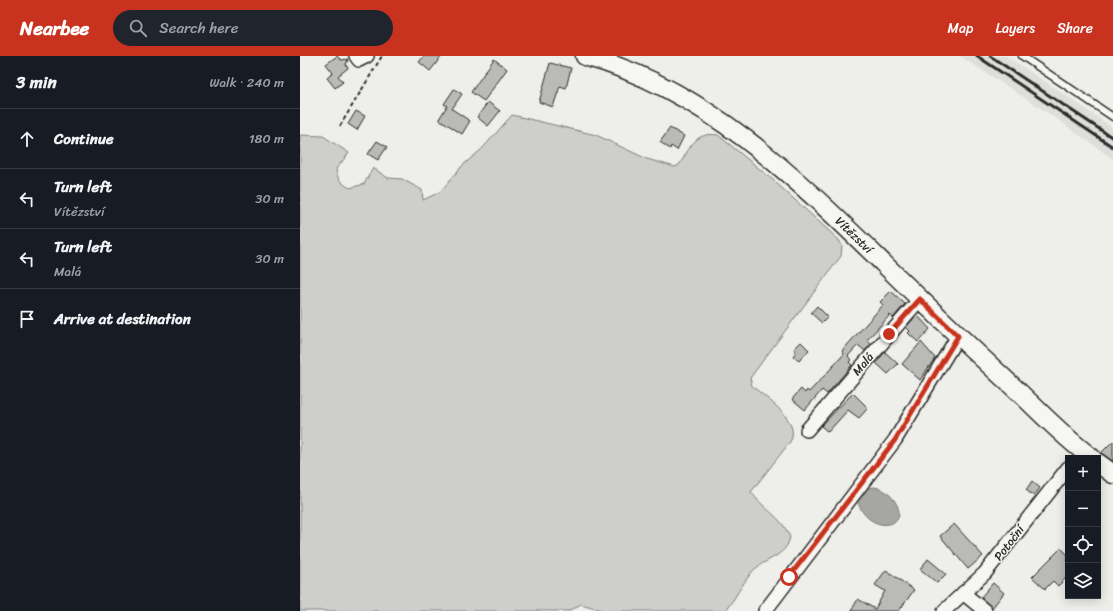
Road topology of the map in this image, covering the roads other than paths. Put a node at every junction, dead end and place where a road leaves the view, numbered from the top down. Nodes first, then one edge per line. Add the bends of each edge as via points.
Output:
1 (356, 56) edge
2 (368, 56) edge
3 (585, 56) edge
4 (1022, 56) edge
5 (1113, 117) edge
6 (920, 299) junction
7 (958, 336) junction
8 (806, 430) dead end
9 (1082, 455) edge
10 (1101, 465) edge
11 (1065, 472) edge
12 (1113, 474) edge
13 (963, 593) junction
14 (765, 611) edge
15 (944, 611) edge
16 (985, 611) edge

1 - 2 street via 359,60
3 - 6 main road, Vítězství via 637,73 707,110 775,162
4 - 5 lane
6 - 7 main road, Vítězství
6 - 8 street, Malá
7 - 9 main road, Vítězství
7 - 14 street via 895,440
10 - 12 main road
11 - 13 street, Potoční via 985,573
13 - 15 street, Potoční
13 - 16 street

